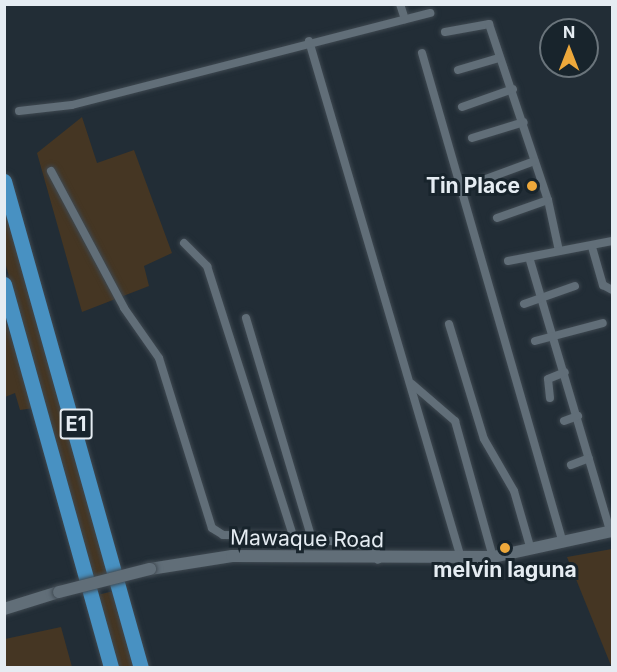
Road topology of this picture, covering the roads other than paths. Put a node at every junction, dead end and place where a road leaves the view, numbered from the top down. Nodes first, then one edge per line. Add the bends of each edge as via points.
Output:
1 (400, 4) edge
2 (430, 12) dead end
3 (405, 19) junction
4 (446, 32) dead end
5 (309, 41) junction
6 (422, 53) dead end
7 (499, 58) junction
8 (458, 70) dead end
9 (513, 89) junction
10 (462, 107) dead end
11 (19, 111) dead end
12 (524, 122) junction
13 (472, 138) dead end
14 (535, 161) junction
15 (51, 171) dead end
16 (483, 180) dead end
17 (4, 181) edge
18 (548, 200) junction
19 (497, 218) dead end
20 (612, 242) edge
21 (184, 243) dead end
22 (592, 247) junction
23 (559, 250) junction
24 (529, 257) junction
25 (508, 261) dead end
26 (4, 284) edge
27 (575, 286) dead end
28 (612, 290) edge
29 (544, 297) junction
30 (524, 304) dead end
31 (246, 318) dead end
32 (603, 322) dead end
33 (449, 324) dead end
34 (555, 337) junction
35 (535, 341) dead end
36 (565, 372) junction
37 (412, 384) junction
38 (550, 398) dead end
39 (578, 417) junction
40 (564, 421) dead end
41 (589, 458) junction
42 (571, 465) dead end
43 (611, 531) edge
44 (293, 536) junction
45 (312, 539) junction
46 (563, 543) junction
47 (531, 550) junction
48 (461, 558) junction
49 (493, 558) junction
50 (378, 560) junction
51 (4, 609) edge
52 (111, 668) edge
53 (141, 668) edge

1 - 3 street
2 - 3 street
3 - 5 street
4 - 7 street via 486,22
5 - 11 street via 72,105
5 - 37 street
6 - 46 street
7 - 8 street
7 - 9 street
9 - 10 street
9 - 12 street
12 - 13 street
12 - 14 street
14 - 16 street
14 - 18 street
15 - 44 street via 124,308 159,358 212,528 223,535
17 - 53 highway, E1
18 - 19 street
18 - 23 street
20 - 22 street
21 - 44 street via 207,266
22 - 23 street
22 - 28 street via 603,285
23 - 24 street
24 - 25 street
24 - 29 street
26 - 52 highway, E1
27 - 29 street
29 - 30 street
29 - 34 street
31 - 45 street
32 - 34 street
33 - 47 street via 484,439 514,490
34 - 35 street
34 - 36 street
36 - 38 street via 548,379
36 - 39 street
37 - 48 street
37 - 49 street via 454,421
39 - 40 street
39 - 41 street
41 - 42 street
41 - 43 street
43 - 46 main road, Mawaque Road
44 - 45 street
45 - 50 street via 375,547
46 - 47 main road, Mawaque Road
47 - 49 main road, Mawaque Road
48 - 49 main road, Mawaque Road
48 - 50 main road, Mawaque Road
50 - 51 main road, Mawaque Road, bridge via 232,556 150,569

